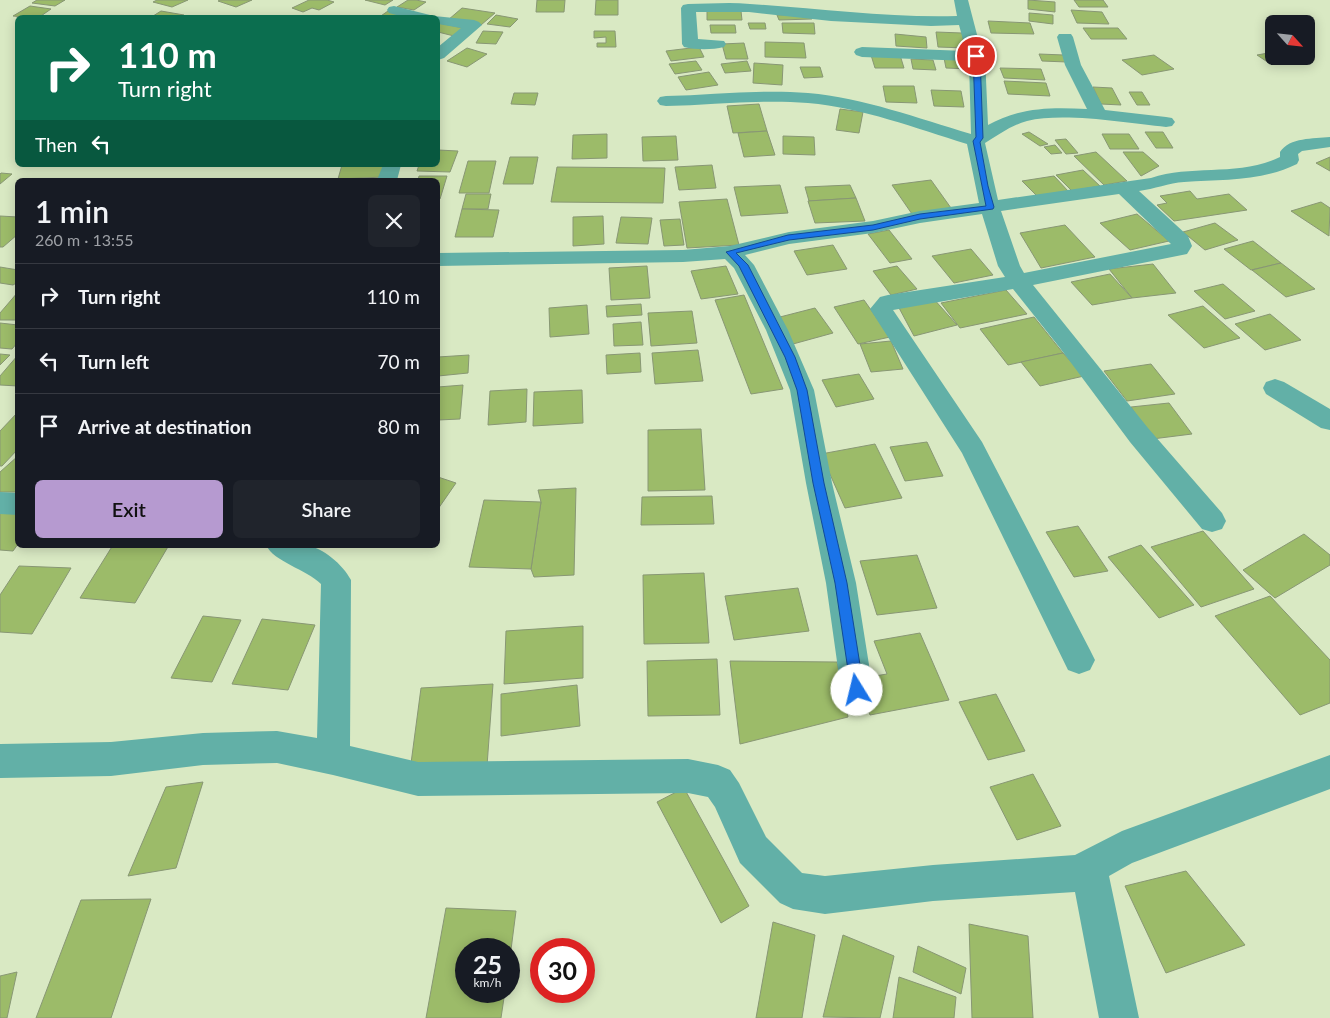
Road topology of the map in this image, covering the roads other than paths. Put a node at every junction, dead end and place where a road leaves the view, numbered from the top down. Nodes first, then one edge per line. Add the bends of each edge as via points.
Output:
1 (961, 0) edge
2 (689, 4) edge
3 (394, 10) dead end
4 (415, 15) edge
5 (440, 20) edge
6 (967, 20) junction
7 (1065, 37) dead end
8 (718, 44) dead end
9 (862, 52) dead end
10 (440, 53) edge
11 (976, 56) junction
12 (666, 101) dead end
13 (1099, 115) junction
14 (1166, 122) dead end
15 (978, 140) junction
16 (1330, 142) edge
17 (1124, 188) junction
18 (990, 207) junction
19 (730, 252) junction
20 (440, 259) edge
21 (1018, 281) junction
22 (1275, 388) dead end
23 (1330, 421) edge
24 (0, 503) edge
25 (15, 504) edge
26 (1212, 521) dead end
27 (286, 548) edge
28 (1079, 660) dead end
29 (857, 690) dead end
30 (333, 758) junction
31 (0, 761) edge
32 (1330, 772) edge
33 (1089, 867) junction
34 (1118, 1018) edge

1 - 6 street
2 - 6 street via 840,16
2 - 8 street via 690,44
3 - 4 street
5 - 10 street via 474,26
6 - 11 street
7 - 13 street via 1073,65
9 - 11 street
11 - 15 street
12 - 15 street via 760,96 829,100
13 - 14 street
13 - 15 street via 1032,114 1013,120
15 - 18 street
16 - 17 street via 1297,146 1289,152 1290,160 1274,168 1232,175 1170,176 1154,183
17 - 18 street
17 - 21 street via 1181,240 1180,249
18 - 19 street via 920,217 873,228 788,238
18 - 21 street via 1009,266
19 - 20 street via 683,256
19 - 29 street via 743,265 790,357 802,390 841,583
21 - 26 street
21 - 28 street via 888,302 881,309 973,449
22 - 23 street
24 - 25 street
27 - 30 street via 322,566 336,580
30 - 31 street via 277,748 203,749 102,760
30 - 33 street via 418,779 688,776 718,782 753,850 793,890 825,895 933,883 1078,873
32 - 33 street via 1122,849
33 - 34 street

